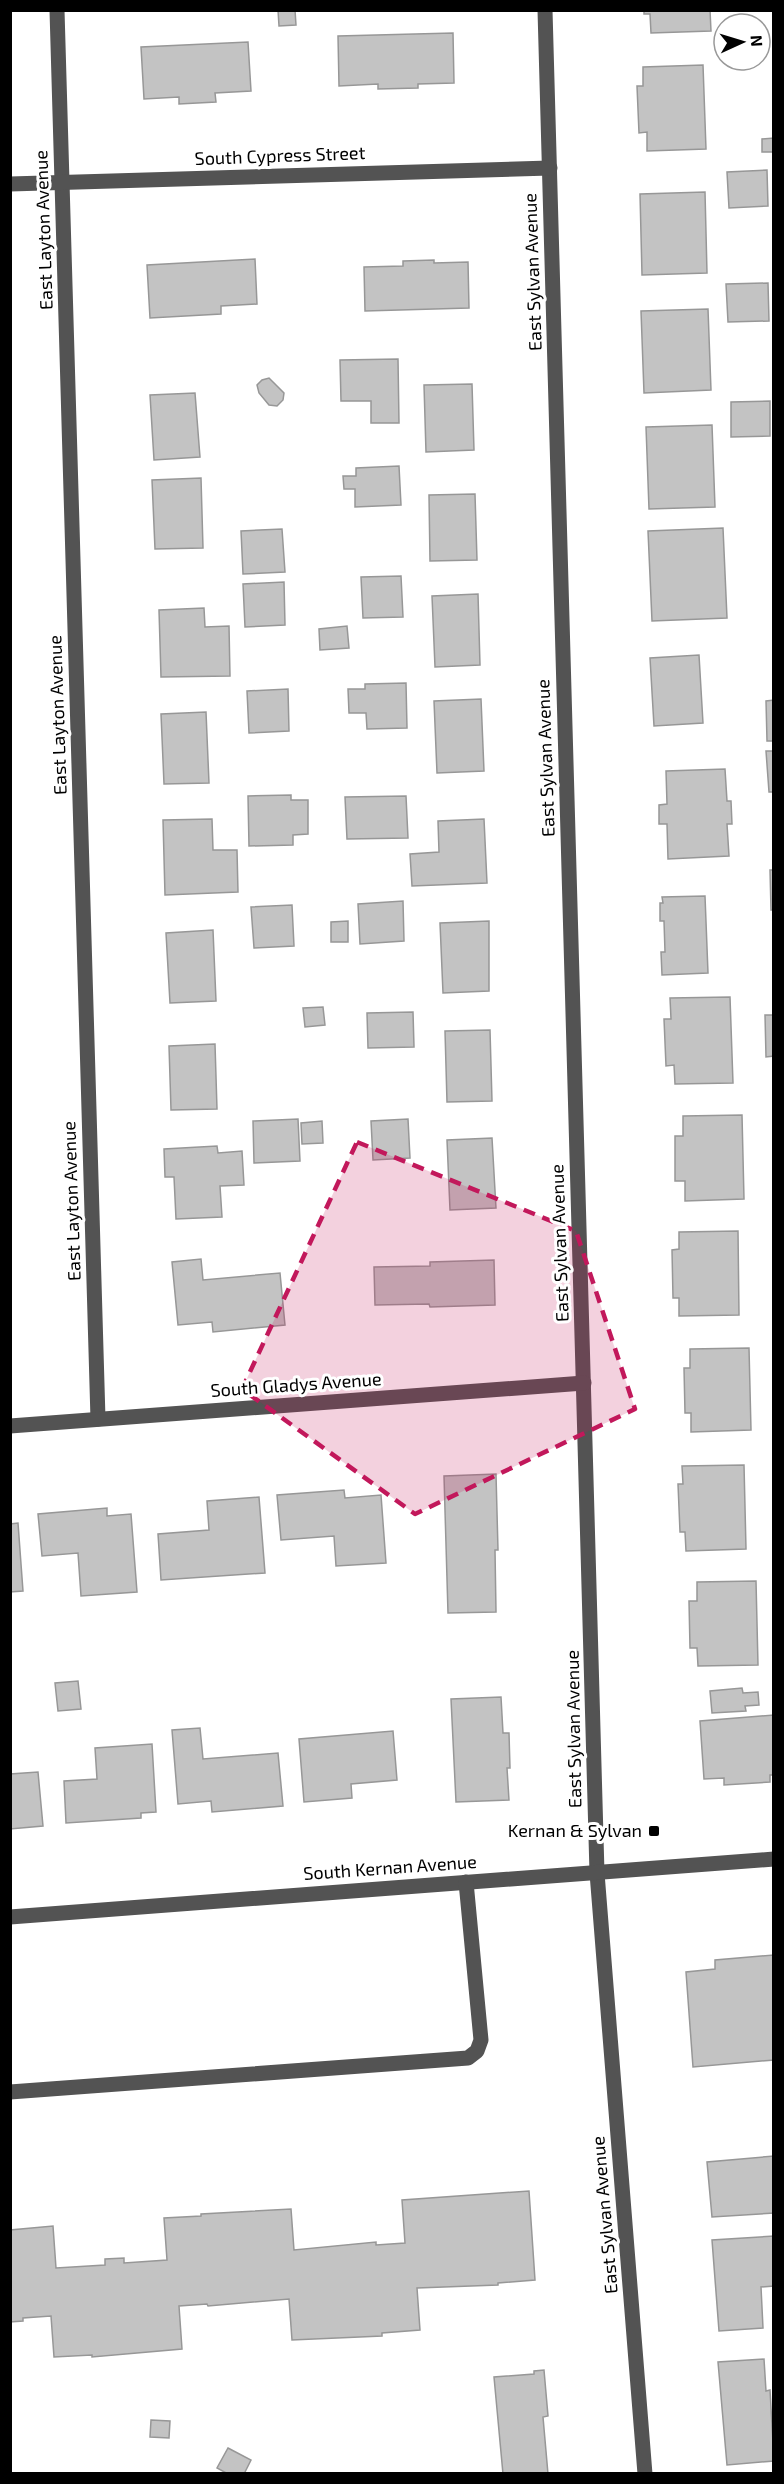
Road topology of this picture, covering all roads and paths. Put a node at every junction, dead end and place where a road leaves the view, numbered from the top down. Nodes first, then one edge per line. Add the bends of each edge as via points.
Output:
1 (57, 10) edge
2 (545, 10) edge
3 (550, 168) junction
4 (62, 183) junction
5 (10, 184) edge
6 (584, 1383) junction
7 (98, 1419) junction
8 (10, 1426) edge
9 (774, 1860) edge
10 (597, 1873) junction
11 (466, 1882) junction
12 (10, 1917) edge
13 (10, 2092) edge
14 (645, 2474) edge

1 - 4 street, East Layton Avenue
2 - 3 street, East Sylvan Avenue
3 - 4 street, South Cypress Street
3 - 6 street, East Sylvan Avenue
4 - 5 street, South Cypress Street
4 - 7 street, East Layton Avenue
6 - 7 street, South Gladys Avenue
6 - 10 street, East Sylvan Avenue
7 - 8 street, South Gladys Avenue
9 - 10 street, South Kernan Avenue
10 - 11 street, South Kernan Avenue
10 - 14 street, East Sylvan Avenue
11 - 12 street, South Kernan Avenue
11 - 13 street via 481,2040 477,2051 468,2058

